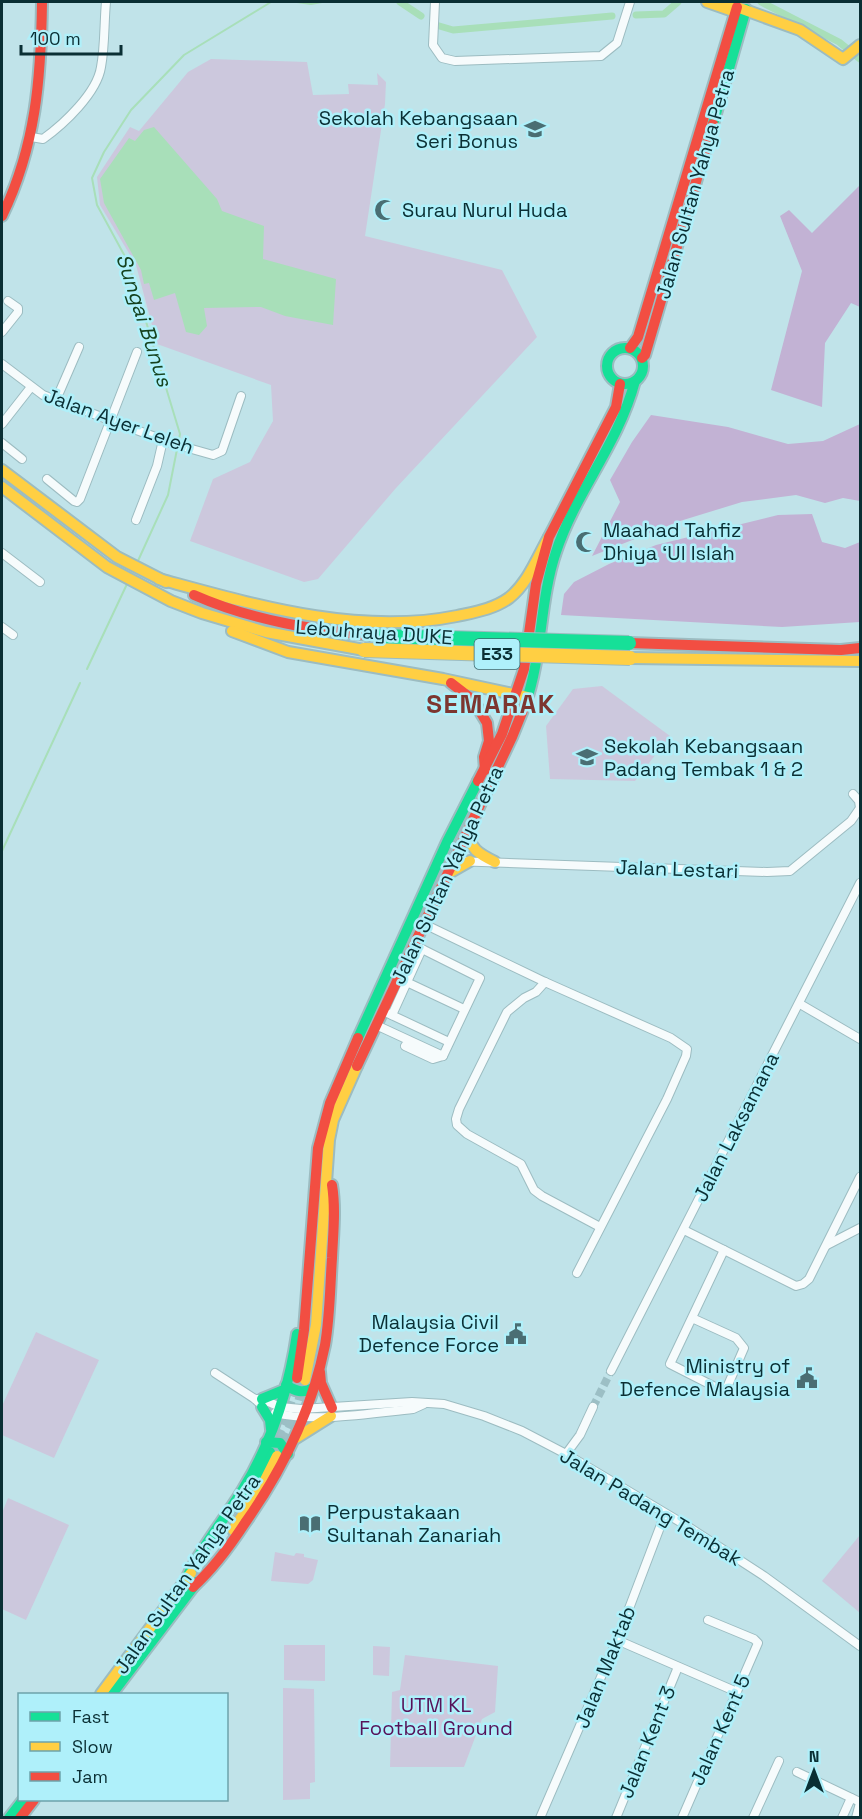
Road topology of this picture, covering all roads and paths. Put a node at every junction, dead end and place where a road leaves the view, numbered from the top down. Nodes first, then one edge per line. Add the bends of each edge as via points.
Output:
1 (42, 2) edge
2 (105, 2) edge
3 (435, 2) edge
4 (630, 2) edge
5 (716, 3) edge
6 (742, 11) junction
7 (767, 17) junction
8 (734, 33) junction
9 (855, 50) edge
10 (31, 137) junction
11 (2, 216) edge
12 (8, 301) dead end
13 (2, 332) edge
14 (79, 347) dead end
15 (630, 348) junction
16 (137, 351) dead end
17 (642, 358) junction
18 (2, 364) edge
19 (635, 381) junction
20 (620, 384) junction
21 (31, 387) junction
22 (241, 396) dead end
23 (56, 400) junction
24 (110, 421) junction
25 (2, 424) edge
26 (163, 440) junction
27 (2, 443) edge
28 (22, 459) dead end
29 (2, 470) edge
30 (47, 479) dead end
31 (2, 487) edge
32 (136, 520) dead end
33 (549, 537) junction
34 (2, 553) edge
35 (114, 563) junction
36 (138, 576) junction
37 (159, 579) junction
38 (40, 582) dead end
39 (177, 603) junction
40 (2, 627) edge
41 (13, 635) dead end
42 (861, 648) edge
43 (861, 661) edge
44 (443, 679) junction
45 (522, 696) junction
46 (485, 770) junction
47 (853, 794) dead end
48 (468, 827) junction
49 (447, 842) junction
50 (470, 861) joint
51 (495, 862) junction
52 (451, 867) junction
53 (861, 883) edge
54 (426, 887) junction
55 (424, 924) junction
56 (418, 947) junction
57 (403, 980) junction
58 (545, 982) junction
59 (800, 1004) junction
60 (464, 1010) junction
61 (387, 1013) junction
62 (376, 1025) junction
63 (861, 1039) edge
64 (449, 1042) junction
65 (405, 1046) dead end
66 (443, 1056) junction
67 (328, 1171) junction
68 (861, 1177) edge
69 (840, 1218) junction
70 (600, 1227) junction
71 (684, 1230) junction
72 (857, 1230) edge
73 (826, 1245) junction
74 (724, 1250) junction
75 (577, 1273) dead end
76 (692, 1318) junction
77 (320, 1369) junction
78 (611, 1371) tunnel mouth
79 (215, 1373) dead end
80 (297, 1384) junction
81 (260, 1402) junction
82 (593, 1407) tunnel mouth
83 (279, 1410) junction
84 (331, 1412) junction
85 (306, 1413) junction
86 (296, 1438) junction
87 (275, 1447) junction
88 (566, 1454) junction
89 (665, 1514) junction
90 (190, 1582) junction
91 (708, 1620) dead end
92 (617, 1640) junction
93 (861, 1646) edge
94 (678, 1667) junction
95 (737, 1692) junction
96 (103, 1693) edge
97 (113, 1693) edge
98 (778, 1761) dead end
99 (796, 1772) dead end
100 (851, 1798) junction
101 (22, 1801) edge
102 (33, 1801) edge
103 (861, 1803) edge
104 (9, 1818) edge
105 (20, 1818) edge
106 (540, 1818) edge
107 (616, 1818) edge
108 (682, 1818) edge
109 (753, 1818) edge
110 (842, 1818) edge
111 (856, 1818) edge

1 - 10 main road
2 - 10 street via 101,69 95,86 55,131 44,139
3 - 4 street via 433,45 442,58 455,61 601,56 617,43
5 - 6 main road
5 - 8 main road
6 - 7 main road
6 - 8 main road, Jalan Sultan Yahya Petra
7 - 8 main road
7 - 9 main road via 800,30 840,58
8 - 15 main road, Jalan Sultan Yahya Petra via 638,337
8 - 17 main road, Jalan Sultan Yahya Petra
10 - 11 main road
12 - 13 street via 18,312
14 - 23 street
15 - 17 main road
15 - 20 main road via 617,349 607,361 608,374
16 - 24 street
17 - 19 main road, Jalan Sultan Yahya Petra via 642,374
18 - 21 street, Jalan Ayer Leleh
19 - 20 main road
19 - 45 main road, Jalan Sultan Yahya Petra via 628,409 556,551 544,602 536,669
20 - 33 main road, Jalan Sultan Yahya Petra via 616,408
21 - 23 street, Jalan Ayer Leleh
21 - 25 street
22 - 26 street, Jalan Ayer Leleh via 222,451 213,454
23 - 24 street, Jalan Ayer Leleh
24 - 26 street, Jalan Ayer Leleh
24 - 30 street via 77,502
26 - 32 street
27 - 28 street
29 - 35 main road, Lebuhraya DUKE / E33
31 - 35 main road, Lebuhraya DUKE / E33
33 - 37 main road via 513,595 502,603 443,620 340,619 231,598
33 - 45 main road, Jalan Sultan Yahya Petra via 536,584
34 - 38 street
35 - 36 main road, Lebuhraya DUKE / E33
36 - 37 main road, Lebuhraya DUKE / E33
36 - 39 main road, Lebuhraya DUKE / E33
37 - 42 main road, Lebuhraya DUKE / E33, bridge via 232,611 284,625 378,636
39 - 43 main road, Lebuhraya DUKE / E33, bridge via 280,636 364,650
39 - 44 main road via 209,623 288,652
40 - 41 street
44 - 45 main road
44 - 46 main road via 472,698 484,715 489,735
45 - 46 main road, Jalan Sultan Yahya Petra
45 - 48 main road, Jalan Sultan Yahya Petra via 508,745
46 - 49 main road, Jalan Sultan Yahya Petra
47 - 51 street, Jalan Lestari via 860,808 851,821 790,871
48 - 51 main road via 471,848
48 - 52 main road, Jalan Sultan Yahya Petra
49 - 52 main road
49 - 54 main road, Jalan Sultan Yahya Petra
50 - 51 street, Jalan Lestari
50 - 52 main road
52 - 54 main road via 438,873
52 - 55 main road, Jalan Sultan Yahya Petra
53 - 59 street, Jalan Laksamana
54 - 80 main road, Jalan Sultan Yahya Petra via 330,1103 320,1138
55 - 56 main road, Jalan Sultan Yahya Petra
55 - 58 street
56 - 57 main road, Jalan Sultan Yahya Petra
56 - 60 street via 480,978
57 - 60 street
57 - 61 main road, Jalan Sultan Yahya Petra
58 - 70 street via 507,1012 459,1109 457,1125 521,1164 534,1190 542,1196
58 - 70 street via 671,1038 687,1049 667,1099
59 - 63 street
59 - 71 street, Jalan Laksamana
60 - 64 street
61 - 62 main road, Jalan Sultan Yahya Petra
61 - 64 street
62 - 66 street
62 - 67 main road, Jalan Sultan Yahya Petra via 333,1120
64 - 66 street
65 - 66 street via 434,1059
67 - 77 main road via 334,1195 333,1226 329,1314
67 - 80 main road, Jalan Sultan Yahya Petra via 316,1325
68 - 69 street
69 - 72 street via 842,1229
69 - 73 street
70 - 75 street
71 - 74 street
71 - 78 street, Jalan Laksamana
72 - 73 street
73 - 74 street via 809,1279 796,1286
74 - 76 street
76 - 76 street via 736,1338 744,1348 725,1392 670,1364
77 - 80 main road
77 - 84 main road
79 - 81 street, Jalan Padang Tembak
80 - 81 main road
80 - 83 main road
80 - 85 main road
81 - 83 street, Jalan Padang Tembak
81 - 87 main road via 270,1420
82 - 88 street
83 - 85 street, Jalan Padang Tembak
83 - 87 main road
84 - 85 street, Jalan Padang Tembak
84 - 86 main road
84 - 88 street, Jalan Padang Tembak via 444,1404 522,1431
85 - 86 main road
86 - 87 main road
87 - 90 main road, Jalan Sultan Yahya Petra via 264,1484
88 - 89 street, Jalan Padang Tembak
89 - 92 street, Jalan Maktab
89 - 93 street, Jalan Padang Tembak via 772,1582
90 - 96 main road, Jalan Sultan Yahya Petra
90 - 97 main road, Jalan Sultan Yahya Petra
91 - 95 street, Jalan Kent 5 via 758,1643
92 - 94 street
92 - 106 street, Jalan Maktab
94 - 95 street
94 - 107 street, Jalan Kent 3
95 - 108 street, Jalan Kent 5
98 - 109 street
99 - 100 street
100 - 103 street
100 - 110 street
101 - 104 main road
102 - 105 main road
103 - 111 street

